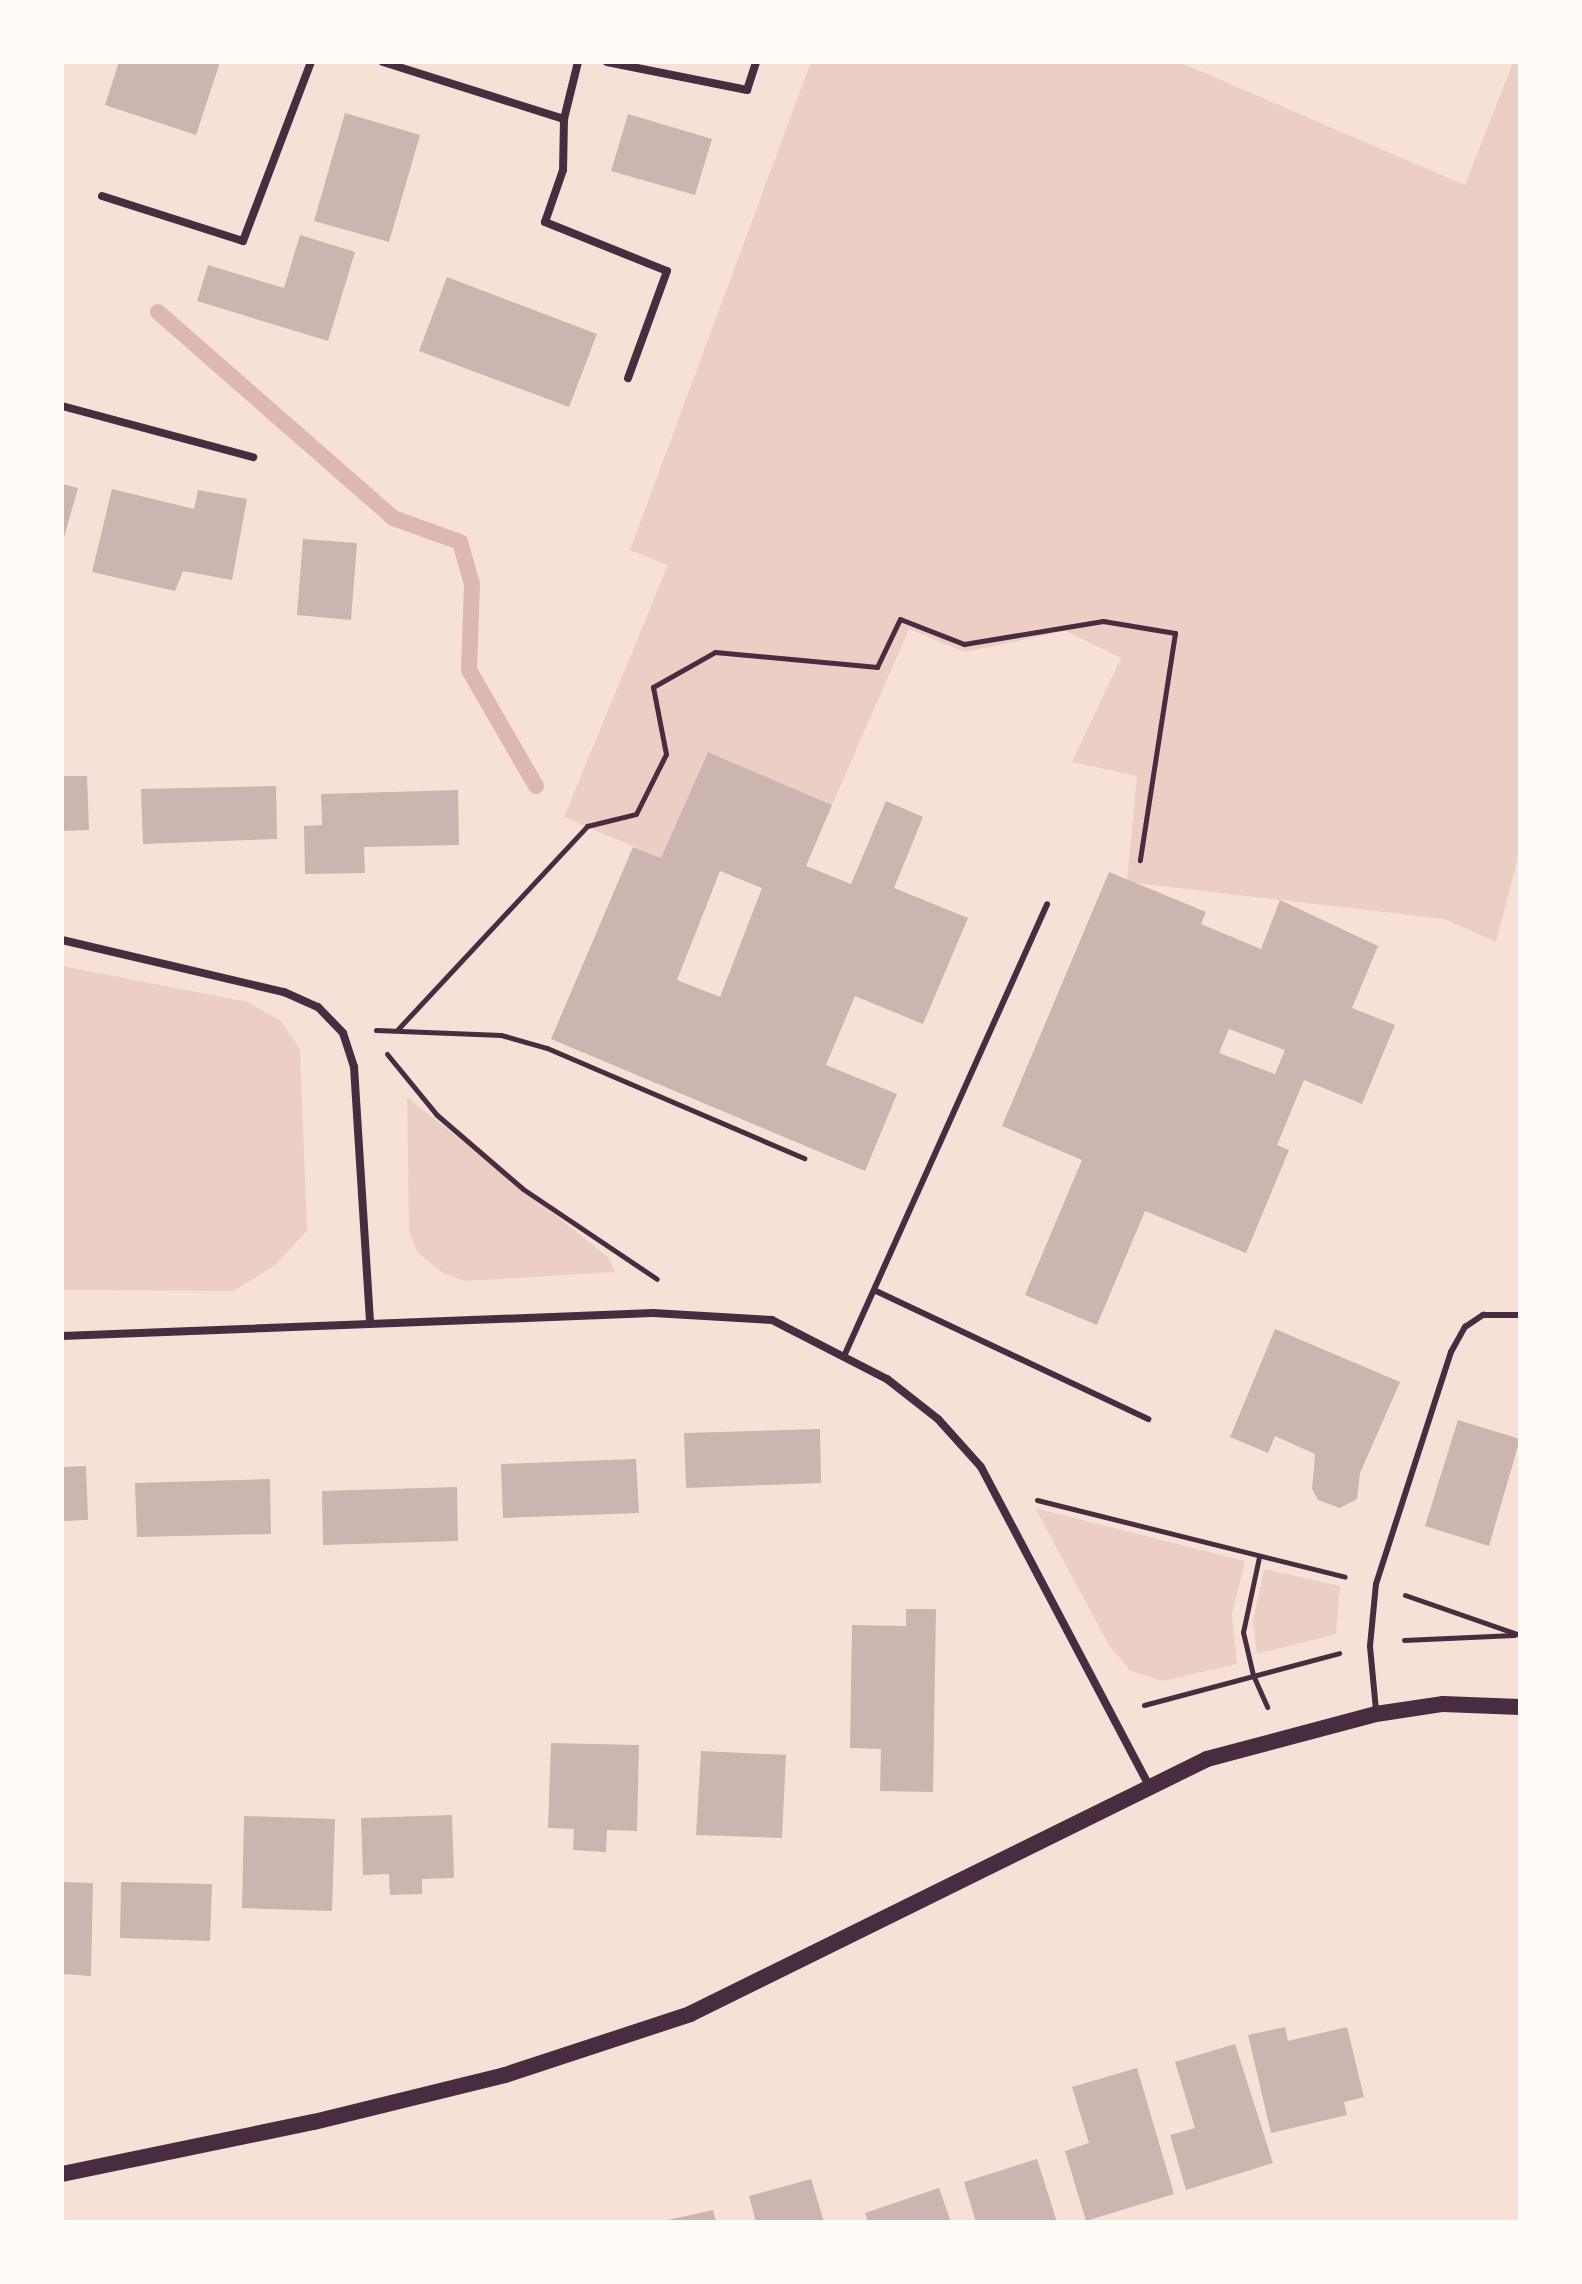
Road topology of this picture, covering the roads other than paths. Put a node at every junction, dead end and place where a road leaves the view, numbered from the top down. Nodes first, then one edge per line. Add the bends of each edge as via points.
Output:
1 (311, 62) edge
2 (383, 62) edge
3 (578, 62) edge
4 (607, 62) edge
5 (756, 62) edge
6 (564, 119) junction
7 (102, 196) dead end
8 (628, 378) dead end
9 (62, 406) edge
10 (253, 457) dead end
11 (1047, 904) dead end
12 (62, 940) edge
13 (876, 1291) junction
14 (1520, 1315) edge
15 (370, 1324) junction
16 (62, 1336) edge
17 (845, 1354) junction
18 (1148, 1419) dead end
19 (1520, 1707) edge
20 (1376, 1714) junction
21 (1149, 1785) junction
22 (62, 2174) edge

1 - 7 street via 243,241
2 - 6 street
3 - 6 street
4 - 5 street via 747,90
6 - 8 street via 563,170 545,222 667,271
9 - 10 street
11 - 13 lane
12 - 15 street via 284,992 318,1007 343,1033 354,1067
13 - 17 lane
13 - 18 lane
14 - 20 lane via 1483,1315 1465,1327 1451,1352 1376,1584 1370,1646
15 - 16 street
15 - 17 street via 710,1313 772,1320
17 - 21 street via 938,1419 993,1489
19 - 20 main road via 1443,1704
20 - 21 main road via 1207,1759
21 - 22 main road via 690,2014 505,2075 314,2122

